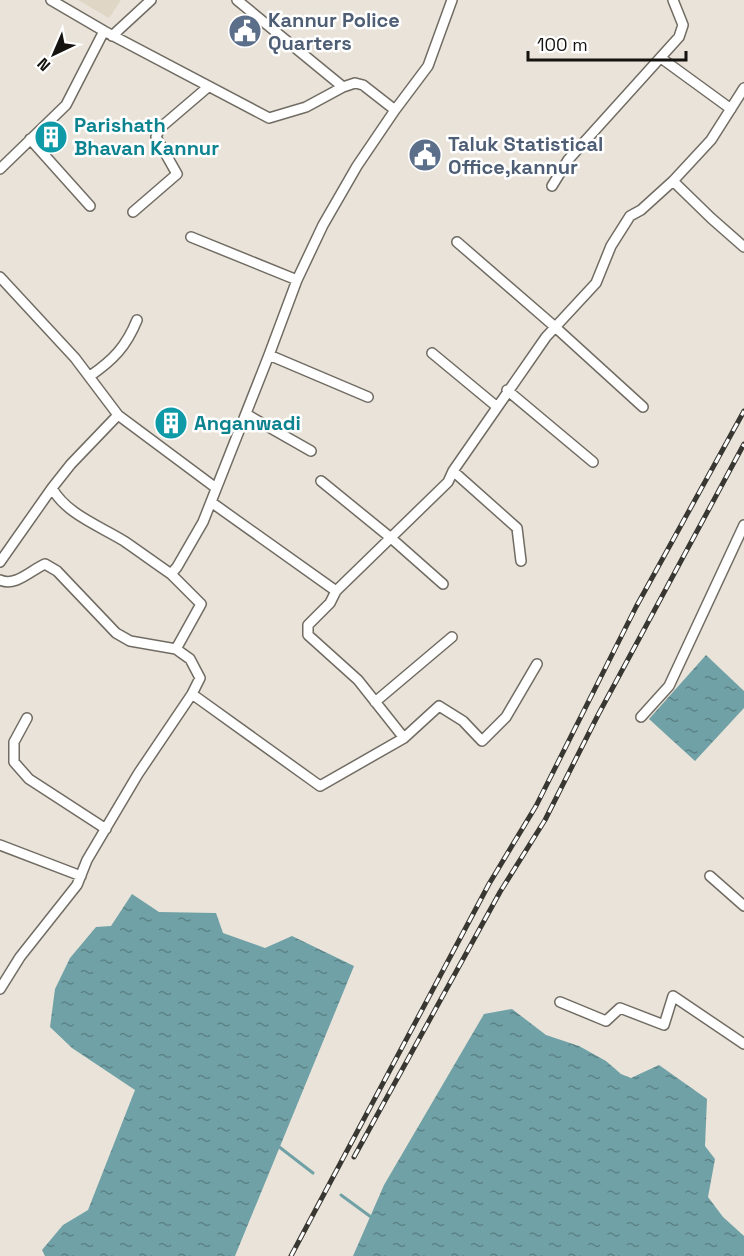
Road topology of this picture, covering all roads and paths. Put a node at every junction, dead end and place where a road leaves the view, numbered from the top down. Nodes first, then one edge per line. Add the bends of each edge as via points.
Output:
1 (51, 0) edge
2 (151, 0) edge
3 (237, 0) edge
4 (452, 0) edge
5 (673, 0) edge
6 (108, 33) junction
7 (660, 58) junction
8 (208, 87) junction
9 (343, 87) junction
10 (744, 88) edge
11 (730, 109) junction
12 (395, 110) junction
13 (30, 139) junction
14 (0, 169) edge
15 (673, 181) junction
16 (552, 186) dead end
17 (90, 206) dead end
18 (133, 212) dead end
19 (191, 237) dead end
20 (457, 242) dead end
21 (744, 247) edge
22 (0, 277) edge
23 (297, 280) junction
24 (137, 320) dead end
25 (554, 326) junction
26 (432, 353) dead end
27 (269, 355) junction
28 (90, 376) junction
29 (507, 390) junction
30 (368, 397) dead end
31 (496, 406) junction
32 (643, 407) dead end
33 (246, 414) junction
34 (118, 415) junction
35 (311, 451) dead end
36 (593, 462) dead end
37 (453, 471) junction
38 (321, 482) dead end
39 (52, 488) junction
40 (216, 488) junction
41 (211, 502) junction
42 (744, 525) edge
43 (391, 538) junction
44 (521, 561) dead end
45 (0, 562) edge
46 (171, 574) junction
47 (0, 580) edge
48 (443, 584) dead end
49 (336, 591) junction
50 (452, 637) dead end
51 (176, 649) junction
52 (537, 664) dead end
53 (192, 694) junction
54 (375, 702) junction
55 (641, 717) dead end
56 (27, 718) dead end
57 (404, 738) junction
58 (106, 829) junction
59 (0, 845) edge
60 (81, 876) junction
61 (710, 876) dead end
62 (744, 906) edge
63 (0, 989) edge
64 (560, 1002) dead end
65 (744, 1044) edge

1 - 6 street
2 - 6 street
3 - 9 street
4 - 12 street via 428,66
5 - 7 street via 683,25 679,37
6 - 8 street
6 - 13 street via 66,105
7 - 11 street
7 - 16 street via 568,160
8 - 9 street via 269,118 306,107
8 - 18 street via 160,128 156,137 177,174
9 - 12 street via 363,85
10 - 11 street
11 - 15 street via 711,140
12 - 23 street via 357,166
13 - 14 street
13 - 17 street
15 - 21 street
15 - 25 street via 630,216 611,246 596,283
19 - 23 street
20 - 25 street
22 - 28 street
23 - 27 street
24 - 28 street via 130,339 111,361
25 - 29 street
25 - 32 street
26 - 31 street
27 - 30 street
27 - 33 street
28 - 34 street
29 - 31 street
29 - 36 street
31 - 37 street
33 - 35 street
33 - 40 street
34 - 39 street
34 - 40 street
37 - 43 street via 448,482
37 - 44 street via 518,528
38 - 43 street
39 - 45 street
39 - 46 street via 81,516
40 - 41 street
41 - 46 street
41 - 49 street
42 - 55 street via 669,686
43 - 48 street
43 - 49 street
46 - 51 street via 201,604
47 - 51 street via 16,581 45,564 57,571 116,633 130,640
49 - 54 street via 308,625 308,635 358,680
50 - 54 street
51 - 53 street via 190,659 200,678
52 - 57 street via 506,717 482,741 463,721 439,706
53 - 57 street via 320,786
53 - 58 street
54 - 57 street
56 - 58 street via 14,742 14,762 28,779
58 - 60 street
59 - 60 street
60 - 63 street
61 - 62 street
64 - 65 street via 606,1021 620,1008 664,1025 673,996

